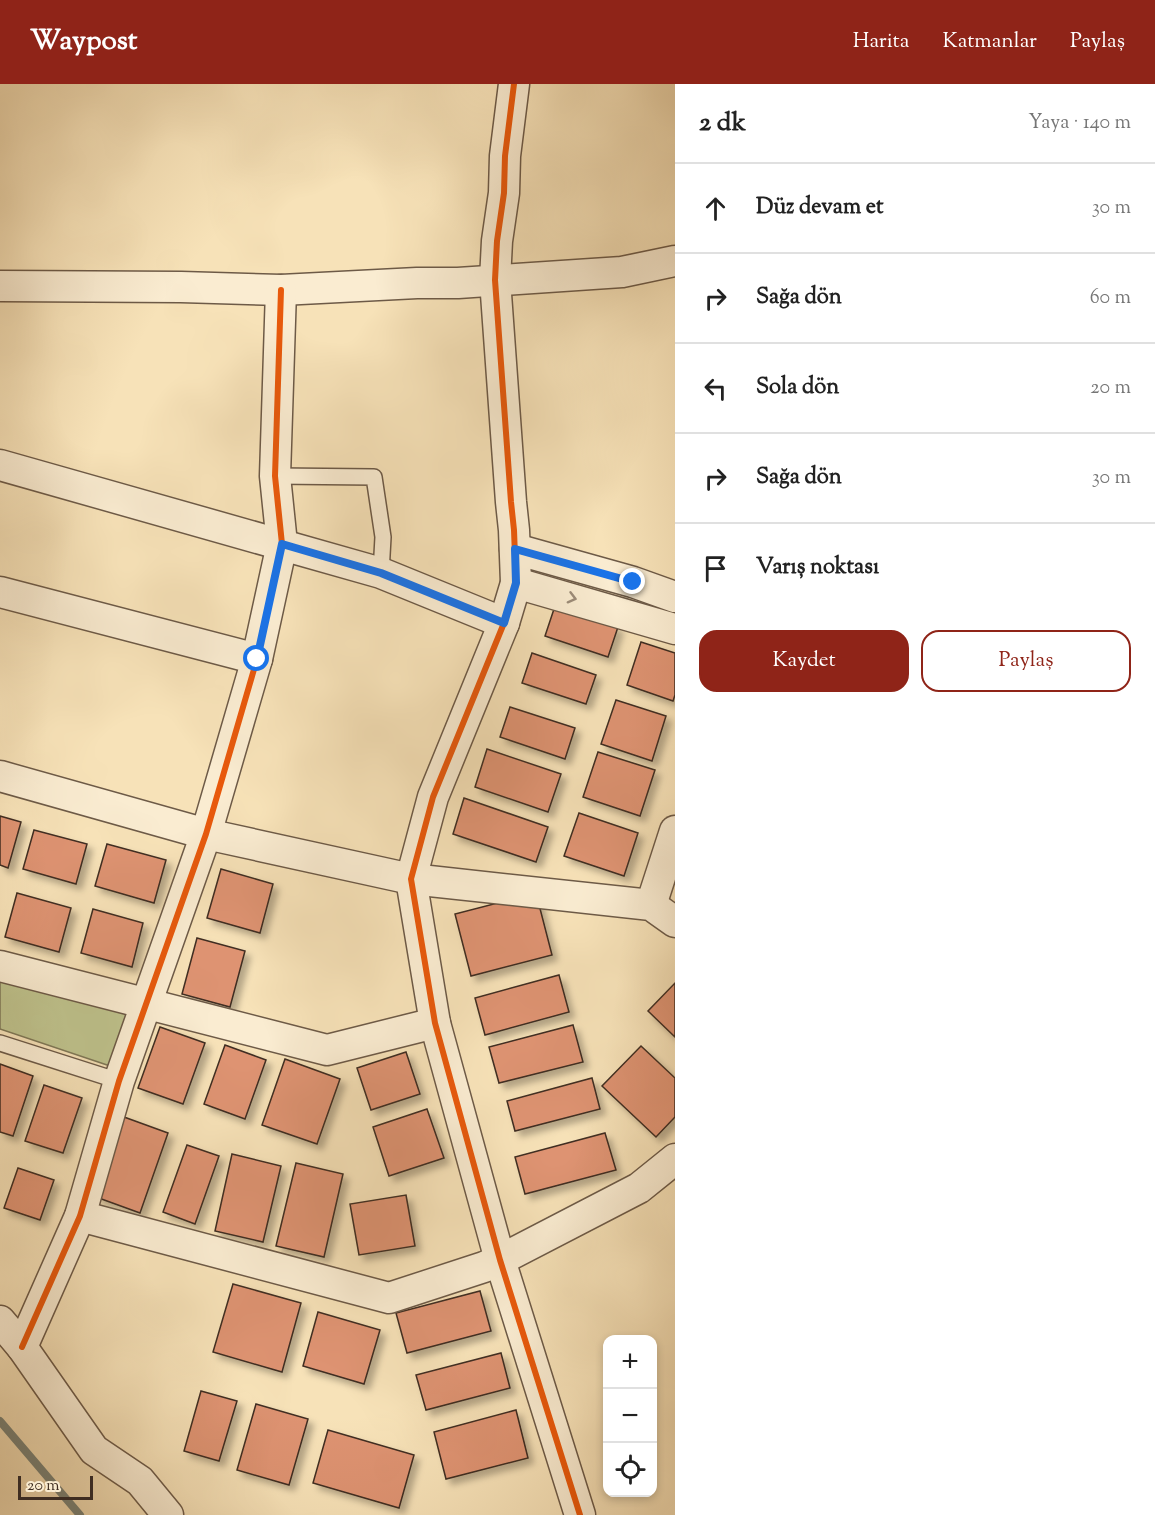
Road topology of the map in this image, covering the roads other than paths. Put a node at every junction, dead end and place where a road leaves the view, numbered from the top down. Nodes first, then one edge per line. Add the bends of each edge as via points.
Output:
1 (514, 84) edge
2 (675, 261) edge
3 (495, 280) junction
4 (0, 286) edge
5 (281, 290) junction
6 (0, 465) edge
7 (275, 476) junction
8 (282, 544) junction
9 (515, 549) junction
10 (381, 573) junction
11 (516, 583) junction
12 (0, 592) edge
13 (675, 597) edge
14 (504, 623) junction
15 (675, 629) edge
16 (257, 659) junction
17 (0, 776) edge
18 (675, 831) edge
19 (206, 834) junction
20 (411, 879) junction
21 (651, 905) junction
22 (675, 922) edge
23 (0, 966) edge
24 (146, 1005) junction
25 (435, 1023) junction
26 (0, 1043) edge
27 (119, 1081) junction
28 (675, 1159) edge
29 (80, 1216) junction
30 (500, 1260) junction
31 (0, 1321) edge
32 (22, 1347) junction
33 (168, 1515) edge
34 (580, 1515) edge

1 - 3 street
2 - 3 street via 622,272
3 - 5 street
3 - 9 street
4 - 5 street
5 - 7 street
6 - 8 street
7 - 8 street
7 - 10 lane via 374,477 383,537
8 - 10 street
8 - 16 street
9 - 11 street
9 - 13 street
10 - 14 street
11 - 14 street
11 -> 15 street
12 - 16 street
14 - 20 street via 433,797
16 - 19 street
17 - 19 street
18 - 21 street
19 - 20 street
19 - 24 street
20 - 21 street
20 - 25 street
21 - 22 street
23 - 24 street
24 - 25 street via 327,1050
24 - 27 street
25 - 30 street
26 - 27 lane
27 - 29 street
28 - 30 street via 639,1188
29 - 30 street via 389,1298
29 - 32 street
30 - 34 street
31 - 32 street
32 - 33 street via 94,1450 140,1481

